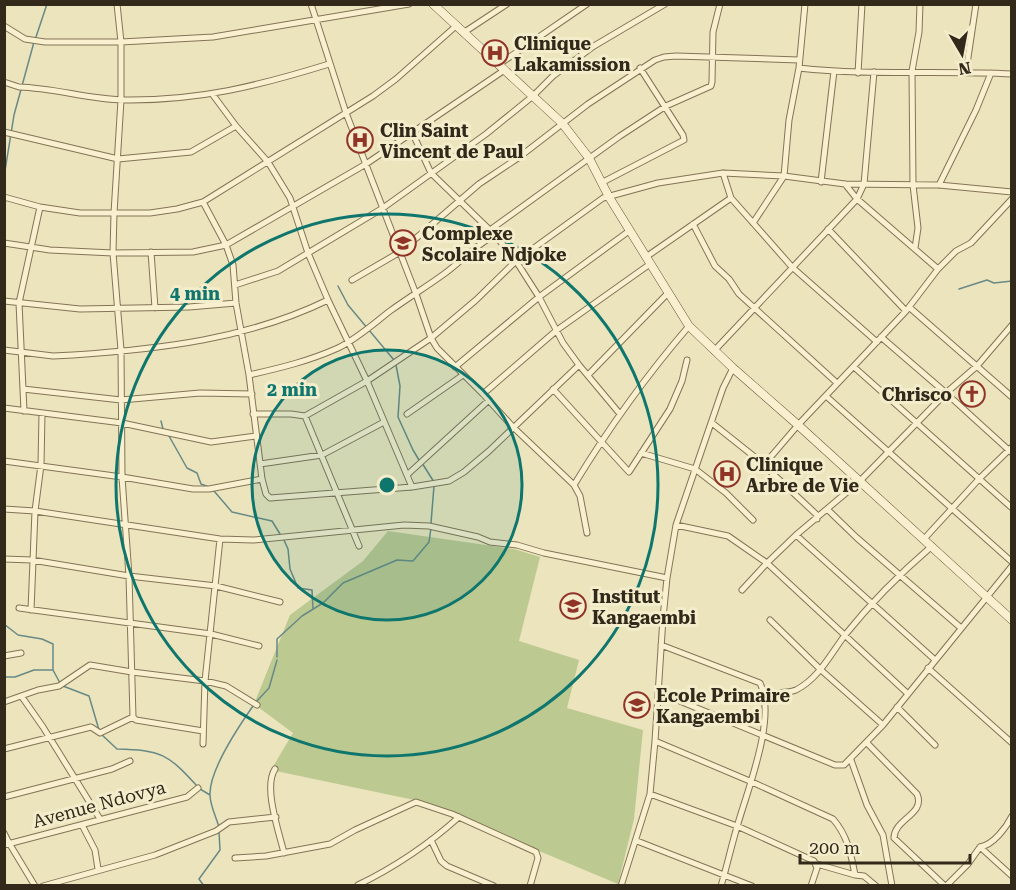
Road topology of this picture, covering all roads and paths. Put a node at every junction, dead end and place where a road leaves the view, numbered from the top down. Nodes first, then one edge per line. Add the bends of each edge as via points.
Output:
1 (117, 4) edge
2 (311, 4) edge
3 (410, 4) edge
4 (433, 4) edge
5 (507, 4) edge
6 (587, 4) edge
7 (665, 4) edge
8 (720, 4) edge
9 (805, 4) edge
10 (862, 4) edge
11 (920, 4) edge
12 (976, 4) edge
13 (315, 20) junction
14 (4, 26) edge
15 (456, 26) junction
16 (463, 33) junction
17 (121, 42) junction
18 (712, 58) junction
19 (800, 60) junction
20 (329, 64) junction
21 (501, 68) junction
22 (640, 68) junction
23 (799, 68) junction
24 (834, 71) junction
25 (912, 71) junction
26 (966, 71) junction
27 (858, 72) junction
28 (874, 72) junction
29 (991, 73) junction
30 (1011, 74) edge
31 (4, 82) edge
32 (213, 95) junction
33 (533, 96) junction
34 (121, 100) junction
35 (666, 106) junction
36 (346, 113) junction
37 (562, 123) junction
38 (236, 126) junction
39 (412, 132) junction
40 (9, 133) edge
41 (589, 158) junction
42 (118, 159) junction
43 (268, 162) junction
44 (366, 164) junction
45 (723, 173) junction
46 (431, 174) junction
47 (784, 176) junction
48 (603, 182) junction
49 (821, 182) junction
50 (845, 184) junction
51 (864, 184) junction
52 (913, 185) junction
53 (939, 185) junction
54 (1011, 192) edge
55 (4, 197) edge
56 (609, 197) junction
57 (731, 198) junction
58 (857, 199) junction
59 (1011, 199) edge
60 (458, 201) junction
61 (203, 202) junction
62 (291, 205) junction
63 (40, 207) junction
64 (383, 208) junction
65 (114, 213) junction
66 (753, 223) junction
67 (693, 224) junction
68 (828, 229) junction
69 (490, 230) junction
70 (629, 231) junction
71 (495, 235) junction
72 (4, 243) edge
73 (225, 245) junction
74 (31, 248) junction
75 (915, 248) junction
76 (151, 252) junction
77 (400, 252) junction
78 (113, 253) junction
79 (308, 253) junction
80 (648, 260) junction
81 (516, 261) junction
82 (792, 267) junction
83 (938, 269) junction
84 (352, 280) dead end
85 (235, 285) junction
86 (668, 293) junction
87 (416, 294) junction
88 (539, 297) junction
89 (328, 300) junction
90 (4, 301) edge
91 (20, 303) junction
92 (236, 303) junction
93 (117, 308) junction
94 (154, 308) junction
95 (753, 308) junction
96 (907, 309) junction
97 (689, 326) junction
98 (1010, 329) edge
99 (557, 330) junction
100 (242, 333) junction
101 (431, 338) junction
102 (879, 339) junction
103 (348, 342) junction
104 (4, 350) edge
105 (121, 350) junction
106 (714, 351) junction
107 (21, 353) junction
108 (687, 360) dead end
109 (579, 365) junction
110 (854, 366) junction
111 (977, 366) junction
112 (455, 367) junction
113 (732, 368) junction
114 (249, 375) junction
115 (463, 375) junction
116 (588, 375) junction
117 (367, 381) junction
118 (837, 383) junction
119 (23, 389) junction
120 (553, 389) junction
121 (946, 393) junction
122 (252, 394) junction
123 (483, 394) junction
124 (826, 396) junction
125 (1011, 398) edge
126 (122, 400) junction
127 (489, 400) junction
128 (4, 408) edge
129 (24, 411) junction
130 (42, 414) junction
131 (253, 414) junction
132 (407, 414) dead end
133 (620, 414) junction
134 (305, 416) junction
135 (384, 422) junction
136 (918, 422) junction
137 (122, 423) junction
138 (712, 423) junction
139 (798, 425) junction
140 (513, 427) junction
141 (255, 436) junction
142 (601, 443) junction
143 (1010, 450) edge
144 (888, 451) junction
145 (641, 453) junction
146 (322, 455) junction
147 (4, 461) edge
148 (260, 464) junction
149 (41, 465) junction
150 (763, 466) junction
151 (695, 469) junction
152 (407, 475) junction
153 (122, 477) junction
154 (262, 479) junction
155 (978, 479) junction
156 (859, 482) junction
157 (574, 485) junction
158 (412, 487) junction
159 (337, 493) junction
160 (952, 508) junction
161 (1011, 508) edge
162 (4, 509) edge
163 (827, 509) junction
164 (35, 512) junction
165 (817, 519) junction
166 (753, 520) dead end
167 (676, 525) junction
168 (125, 526) junction
169 (352, 530) junction
170 (587, 533) dead end
171 (796, 536) junction
172 (220, 539) junction
173 (924, 539) junction
174 (359, 546) dead end
175 (932, 546) junction
176 (4, 559) edge
177 (32, 560) junction
178 (767, 563) junction
179 (1011, 564) edge
180 (129, 576) junction
181 (901, 576) junction
182 (668, 578) junction
183 (216, 586) junction
184 (742, 590) dead end
185 (986, 596) junction
186 (280, 602) dead end
187 (873, 604) junction
188 (19, 608) dead end
189 (31, 610) junction
190 (770, 620) dead end
191 (1011, 620) edge
192 (130, 623) junction
193 (961, 628) junction
194 (211, 634) junction
195 (845, 635) junction
196 (661, 645) junction
197 (259, 646) dead end
198 (21, 653) dead end
199 (4, 656) edge
200 (934, 660) junction
201 (928, 668) junction
202 (821, 670) junction
203 (132, 672) junction
204 (205, 681) junction
205 (658, 692) junction
206 (764, 693) junction
207 (907, 693) junction
208 (22, 697) junction
209 (4, 702) edge
210 (257, 705) dead end
211 (897, 707) junction
212 (133, 717) junction
213 (883, 725) junction
214 (203, 730) junction
215 (762, 735) junction
216 (50, 737) junction
217 (655, 741) junction
218 (867, 743) junction
219 (1011, 743) edge
220 (203, 744) dead end
221 (935, 745) dead end
222 (4, 749) edge
223 (851, 760) junction
224 (130, 761) dead end
225 (276, 769) dead end
226 (74, 779) junction
227 (752, 782) junction
228 (198, 788) dead end
229 (650, 794) junction
230 (4, 797) edge
231 (459, 816) junction
232 (1011, 816) edge
233 (276, 817) junction
234 (100, 819) junction
235 (82, 825) junction
236 (737, 826) junction
237 (4, 833) edge
238 (431, 840) junction
239 (637, 841) junction
240 (7, 844) edge
241 (980, 847) junction
242 (284, 853) junction
243 (235, 858) dead end
244 (817, 864) junction
245 (98, 869) junction
246 (725, 873) junction
247 (855, 875) junction
248 (1011, 876) edge
249 (36, 885) edge
250 (43, 885) edge
251 (358, 885) edge
252 (494, 885) edge
253 (530, 885) edge
254 (621, 885) edge
255 (721, 885) edge
256 (752, 885) edge
257 (811, 885) edge
258 (876, 885) edge
259 (892, 885) edge
260 (946, 885) edge

1 - 17 street
2 - 13 street
3 - 13 street
4 - 15 street
5 - 16 street
6 - 21 street
7 - 33 street via 594,46
8 - 18 street
9 - 19 street
10 - 27 street
11 - 25 street
12 - 26 street
13 - 17 street via 213,37
13 - 20 street
14 - 17 street via 19,37 35,41
15 - 16 street
15 - 36 street via 396,79
16 - 21 street
17 - 34 street
18 - 19 street
18 - 22 street via 664,57
18 - 35 street via 711,86
19 - 23 street
20 - 32 street
20 - 36 street
21 - 33 street
21 - 39 street
22 - 35 street
22 - 37 street
23 - 24 street
23 - 47 street
24 - 27 street
24 - 49 street
25 - 26 street
25 - 28 street
25 - 52 street
26 - 29 street
27 - 28 street
28 - 51 street
29 - 30 street
29 - 53 street
31 - 34 street
32 - 34 street
32 - 38 street
33 - 37 street
33 - 46 street
34 - 42 street
35 - 41 street
35 - 48 street via 684,140
36 - 43 street
36 - 44 street
37 - 41 street
37 - 60 street
38 - 42 street via 191,152
38 - 43 street
39 - 44 street
39 - 46 street
40 - 42 street
41 - 48 street
41 - 69 street
42 - 65 street
43 - 61 street
43 - 62 street
44 - 62 street
44 - 64 street
45 - 47 street
45 - 56 street via 658,183
45 - 57 street
46 - 60 street
46 - 64 street
47 - 49 street
47 - 66 street
48 - 56 street
49 - 50 street
50 - 51 street
50 - 58 street
51 - 52 street
51 - 58 street
52 - 53 street
52 - 75 street via 918,228
53 - 54 street
55 - 63 street
56 - 70 street
56 - 81 street via 598,200
57 - 66 street
57 - 67 street
58 - 68 street
58 - 75 street
59 - 83 street via 971,243
60 - 69 street
60 - 77 street
61 - 65 street via 162,212
61 - 73 street
62 - 73 street
62 - 79 street
63 - 65 street
63 - 74 street
64 - 77 street
64 - 79 street
65 - 78 street
66 - 82 street
67 - 80 street
67 - 95 street via 715,266
68 - 82 street
68 - 96 street
69 - 71 street
70 - 80 street
70 - 88 street
71 - 81 street
71 - 87 street
72 - 74 street
73 - 76 street via 193,252
73 - 85 street
74 - 78 street
74 - 91 street
75 - 83 street
76 - 78 street
76 - 94 street
77 - 84 street
77 - 87 street
78 - 93 street
79 - 85 street via 271,274
79 - 89 street
80 - 86 street
80 - 99 street
81 - 88 street
81 - 101 street
82 - 95 street
82 - 102 street
83 - 96 street
85 - 92 street
86 - 97 street
86 - 116 street
87 - 101 street
87 - 103 street
88 - 99 street
88 - 112 street
89 - 100 street
89 - 103 street
90 - 91 street
91 - 93 street
91 - 107 street
92 - 94 street
92 - 100 street
93 - 94 street
93 - 105 street
95 - 106 street
95 - 118 street
96 - 102 street
96 - 111 street
97 - 106 street
97 - 133 street
98 - 111 street
99 - 109 street
99 - 123 street
100 - 105 street
100 - 114 street
101 - 112 street
101 - 117 street
102 - 110 street
102 - 121 street
103 - 114 street via 303,362
103 - 117 street
104 - 107 street
105 - 107 street via 73,355
105 - 126 street
106 - 113 street
107 - 119 street
108 - 145 street via 670,409
109 - 116 street
109 - 120 street
110 - 118 street
110 - 136 street
111 - 121 street
111 - 125 street
112 - 115 street
113 - 138 street
113 - 139 street
114 - 122 street
115 - 123 street
115 - 132 street
116 - 133 street
117 - 134 street
117 - 135 street
118 - 124 street
119 - 126 street
119 - 129 street
120 - 140 street
120 - 142 street
121 - 136 street
121 - 143 street
122 - 126 street via 200,393
122 - 131 street
123 - 127 street
124 - 139 street
124 - 144 street
126 - 137 street
127 - 140 street
127 - 152 street
128 - 129 street
129 - 130 street
130 - 137 street
130 - 149 street
131 - 134 street
131 - 141 street
133 - 142 street
134 - 146 street
135 - 146 street
135 - 152 street
136 - 144 street
136 - 155 street
137 - 141 street via 211,441
137 - 153 street
138 - 150 street
138 - 151 street
139 - 150 street
139 - 156 street
140 - 157 street
140 - 158 street via 458,476
141 - 148 street
142 - 145 street via 629,472
142 - 157 street
143 - 155 street
144 - 156 street
144 - 160 street
145 - 151 street
146 - 148 street
146 - 159 street
147 - 149 street
148 - 154 street
149 - 153 street
149 - 164 street
150 - 165 street via 818,515
151 - 166 street
151 - 167 street
152 - 158 street
153 - 154 street via 201,489
153 - 168 street
154 - 159 street via 270,498
155 - 160 street
155 - 161 street
156 - 163 street
156 - 173 street
157 - 170 street
158 - 159 street
159 - 169 street
160 - 173 street
160 - 179 street
162 - 164 street
163 - 165 street
163 - 181 street
164 - 168 street
164 - 177 street
165 - 171 street
167 - 178 street via 728,536
167 - 182 street
168 - 172 street
168 - 180 street
169 - 172 street via 253,540
169 - 174 street
169 - 182 street via 404,525 432,527
171 - 178 street
171 - 187 street
172 - 183 street
173 - 175 street
175 - 181 street
175 - 185 street
176 - 177 street
177 - 180 street
177 - 189 street
178 - 184 street
178 - 195 street
179 - 185 street
180 - 183 street
180 - 192 street
181 - 187 street
181 - 193 street
182 - 196 street
183 - 186 street
183 - 194 street
185 - 191 street
185 - 193 street
187 - 195 street
187 - 200 street
188 - 189 street
189 - 192 street
190 - 202 street
192 - 194 street
192 - 203 street
193 - 200 street
194 - 197 street
194 - 204 street
195 - 202 street
195 - 207 street
196 - 205 street
196 - 206 street via 760,683
198 - 199 street
200 - 201 street
201 - 207 street
201 - 219 street
202 - 206 street via 791,692
202 - 213 street
203 - 204 street
203 - 208 street via 90,665 68,682
203 - 212 street
204 - 210 street via 226,686
204 - 214 street
205 - 215 street
205 - 217 street
206 - 215 street
207 - 211 street
208 - 209 street
208 - 216 street
211 - 213 street
211 - 221 street
212 - 214 street
212 - 216 street via 100,733 91,727
213 - 218 street
214 - 220 street
215 - 223 street via 835,765
215 - 227 street
216 - 222 street
216 - 226 street
217 - 227 street
217 - 229 street
218 - 223 street
218 - 260 street via 920,800 915,811 895,831 894,838
223 - 259 street via 883,835
224 - 226 street
225 - 233 street via 271,784
226 - 230 street
226 - 234 street
227 - 236 street
227 - 247 street via 833,819 850,847
228 - 234 street, Avenue Ndovya via 187,797
229 - 236 street
229 - 239 street
231 - 238 street
231 - 242 street via 416,802 330,844
231 - 253 street via 536,852 538,858
232 - 241 street via 988,846
233 - 242 street
233 - 245 street via 229,822 165,851
234 - 235 street, Avenue Ndovya
235 - 240 street, Avenue Ndovya
235 - 245 street via 95,850
236 - 244 street
236 - 246 street
237 - 240 street
238 - 251 street
238 - 252 street via 447,866
239 - 246 street
239 - 254 street
240 - 249 street
241 - 248 street
241 - 260 street
242 - 243 street
244 - 247 street
244 - 257 street
245 - 250 street
246 - 255 street
246 - 256 street
247 - 258 street

